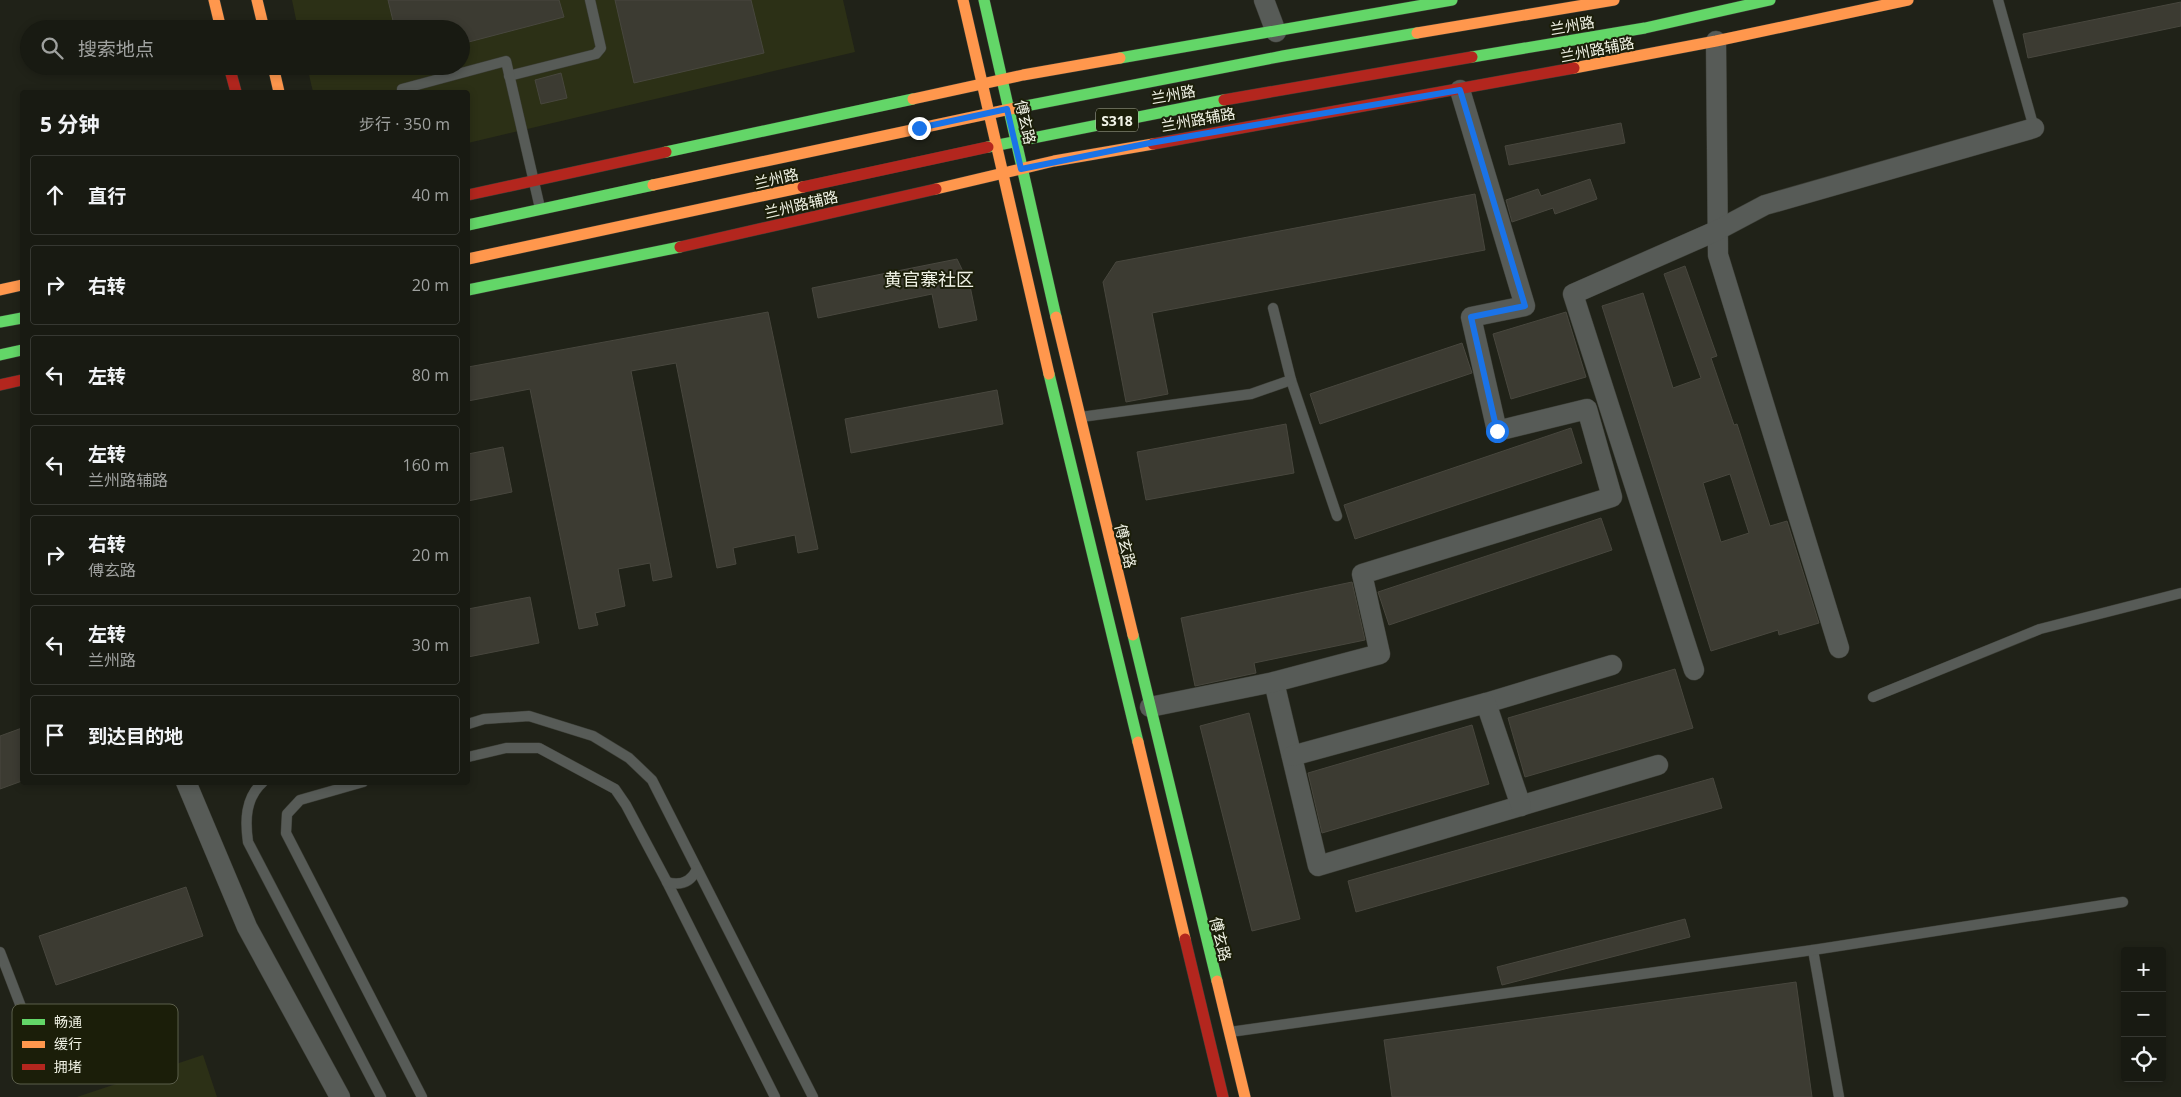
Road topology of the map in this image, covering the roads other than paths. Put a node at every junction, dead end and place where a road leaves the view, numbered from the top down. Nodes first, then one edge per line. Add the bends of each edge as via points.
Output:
1 (214, 0) edge
2 (257, 0) edge
3 (590, 0) edge
4 (963, 0) edge
5 (984, 0) edge
6 (1264, 0) edge
7 (1452, 0) edge
8 (1614, 0) edge
9 (1770, 0) edge
10 (1908, 0) edge
11 (1998, 0) edge
12 (218, 20) edge
13 (262, 20) edge
14 (1276, 32) junction
15 (1716, 41) junction
16 (470, 71) edge
17 (231, 75) edge
18 (274, 75) edge
19 (454, 75) edge
20 (509, 76) junction
21 (1001, 80) junction
22 (981, 84) junction
23 (402, 89) dead end
24 (235, 90) edge
25 (278, 90) edge
26 (1460, 90) junction
27 (1007, 109) junction
28 (987, 113) junction
29 (2034, 128) joint
30 (1014, 140) junction
31 (994, 144) junction
32 (1021, 169) junction
33 (1001, 173) junction
34 (533, 181) junction
35 (470, 195) edge
36 (540, 209) junction
37 (470, 225) edge
38 (1716, 231) junction
39 (470, 259) edge
40 (20, 285) edge
41 (0, 290) edge
42 (470, 290) edge
43 (1273, 308) dead end
44 (20, 318) edge
45 (0, 322) edge
46 (20, 350) edge
47 (0, 355) edge
48 (20, 380) edge
49 (1291, 380) junction
50 (0, 385) edge
51 (1080, 417) junction
52 (1337, 516) dead end
53 (2181, 593) edge
54 (1839, 648) dead end
55 (1612, 665) dead end
56 (1694, 670) dead end
57 (1274, 682) junction
58 (1873, 696) dead end
59 (1486, 703) junction
60 (1150, 707) junction
61 (470, 724) edge
62 (1292, 756) junction
63 (470, 757) edge
64 (1658, 765) dead end
65 (187, 785) edge
66 (261, 785) edge
67 (352, 785) edge
68 (1521, 806) junction
69 (697, 869) junction
70 (667, 882) junction
71 (2123, 902) dead end
72 (1814, 950) junction
73 (0, 952) edge
74 (20, 1004) edge
75 (1229, 1033) junction
76 (340, 1097) edge
77 (381, 1097) edge
78 (422, 1097) edge
79 (775, 1097) edge
80 (814, 1097) edge
81 (1223, 1097) edge
82 (1244, 1097) edge
83 (1839, 1097) edge

1 - 12 street
2 - 13 street
3 - 20 lane via 601,48 596,54
4 - 22 street
5 - 21 street, 傅玄路
6 - 14 street
7 - 14 street
8 - 27 street, 兰州路 / S318 via 1283,56
9 - 30 street, 兰州路 / S318 via 1645,28 1313,83
10 - 15 street, 兰州路辅路
11 - 29 lane
14 - 21 street
15 - 26 street, 兰州路辅路
15 - 38 street
16 - 20 lane via 506,61
17 - 24 street
18 - 25 street
19 - 23 lane
20 - 34 lane
21 - 22 street
21 - 27 street, 傅玄路
22 - 28 street
22 - 34 street
26 - 32 street, 兰州路辅路 via 1150,143
26 - 57 street via 1525,306 1471,317 1497,431 1587,409 1612,497 1362,574 1380,654
27 - 28 street, 兰州路 / S318
27 - 30 street, 傅玄路
28 - 31 street
28 - 36 street, 兰州路 / S318
29 - 38 street via 1765,205
30 - 31 street, 兰州路 / S318
30 - 32 street, 傅玄路
31 - 33 street
31 - 39 street, 兰州路 / S318
32 - 33 street, 兰州路辅路
32 - 51 street, 傅玄路
33 - 42 street, 兰州路辅路 via 724,238
33 - 81 street
34 - 35 street
34 - 36 lane
36 - 37 street, 兰州路 / S318
38 - 54 street via 1718,255
38 - 56 street via 1573,294
40 - 41 street
43 - 49 lane
44 - 45 street
46 - 47 street
48 - 50 street
49 - 51 lane via 1251,394
49 - 52 lane
51 - 60 street, 傅玄路
53 - 58 lane via 2040,629
55 - 59 street
57 - 60 street
57 - 62 street
59 - 62 street
59 - 68 street
60 - 75 street, 傅玄路
61 - 69 lane via 529,716 592,736 629,758 652,780
62 - 68 street via 1318,866
63 - 70 lane via 506,748 539,748 615,788
64 - 68 street
65 - 76 street via 247,927
66 - 77 lane via 249,804 245,823 248,842
67 - 78 lane via 300,800 287,814 286,833
69 - 70 lane via 688,880 674,884
69 - 80 lane
70 - 79 lane
71 - 72 lane
72 - 75 lane
72 - 83 lane
73 - 74 lane
75 - 82 street, 傅玄路

